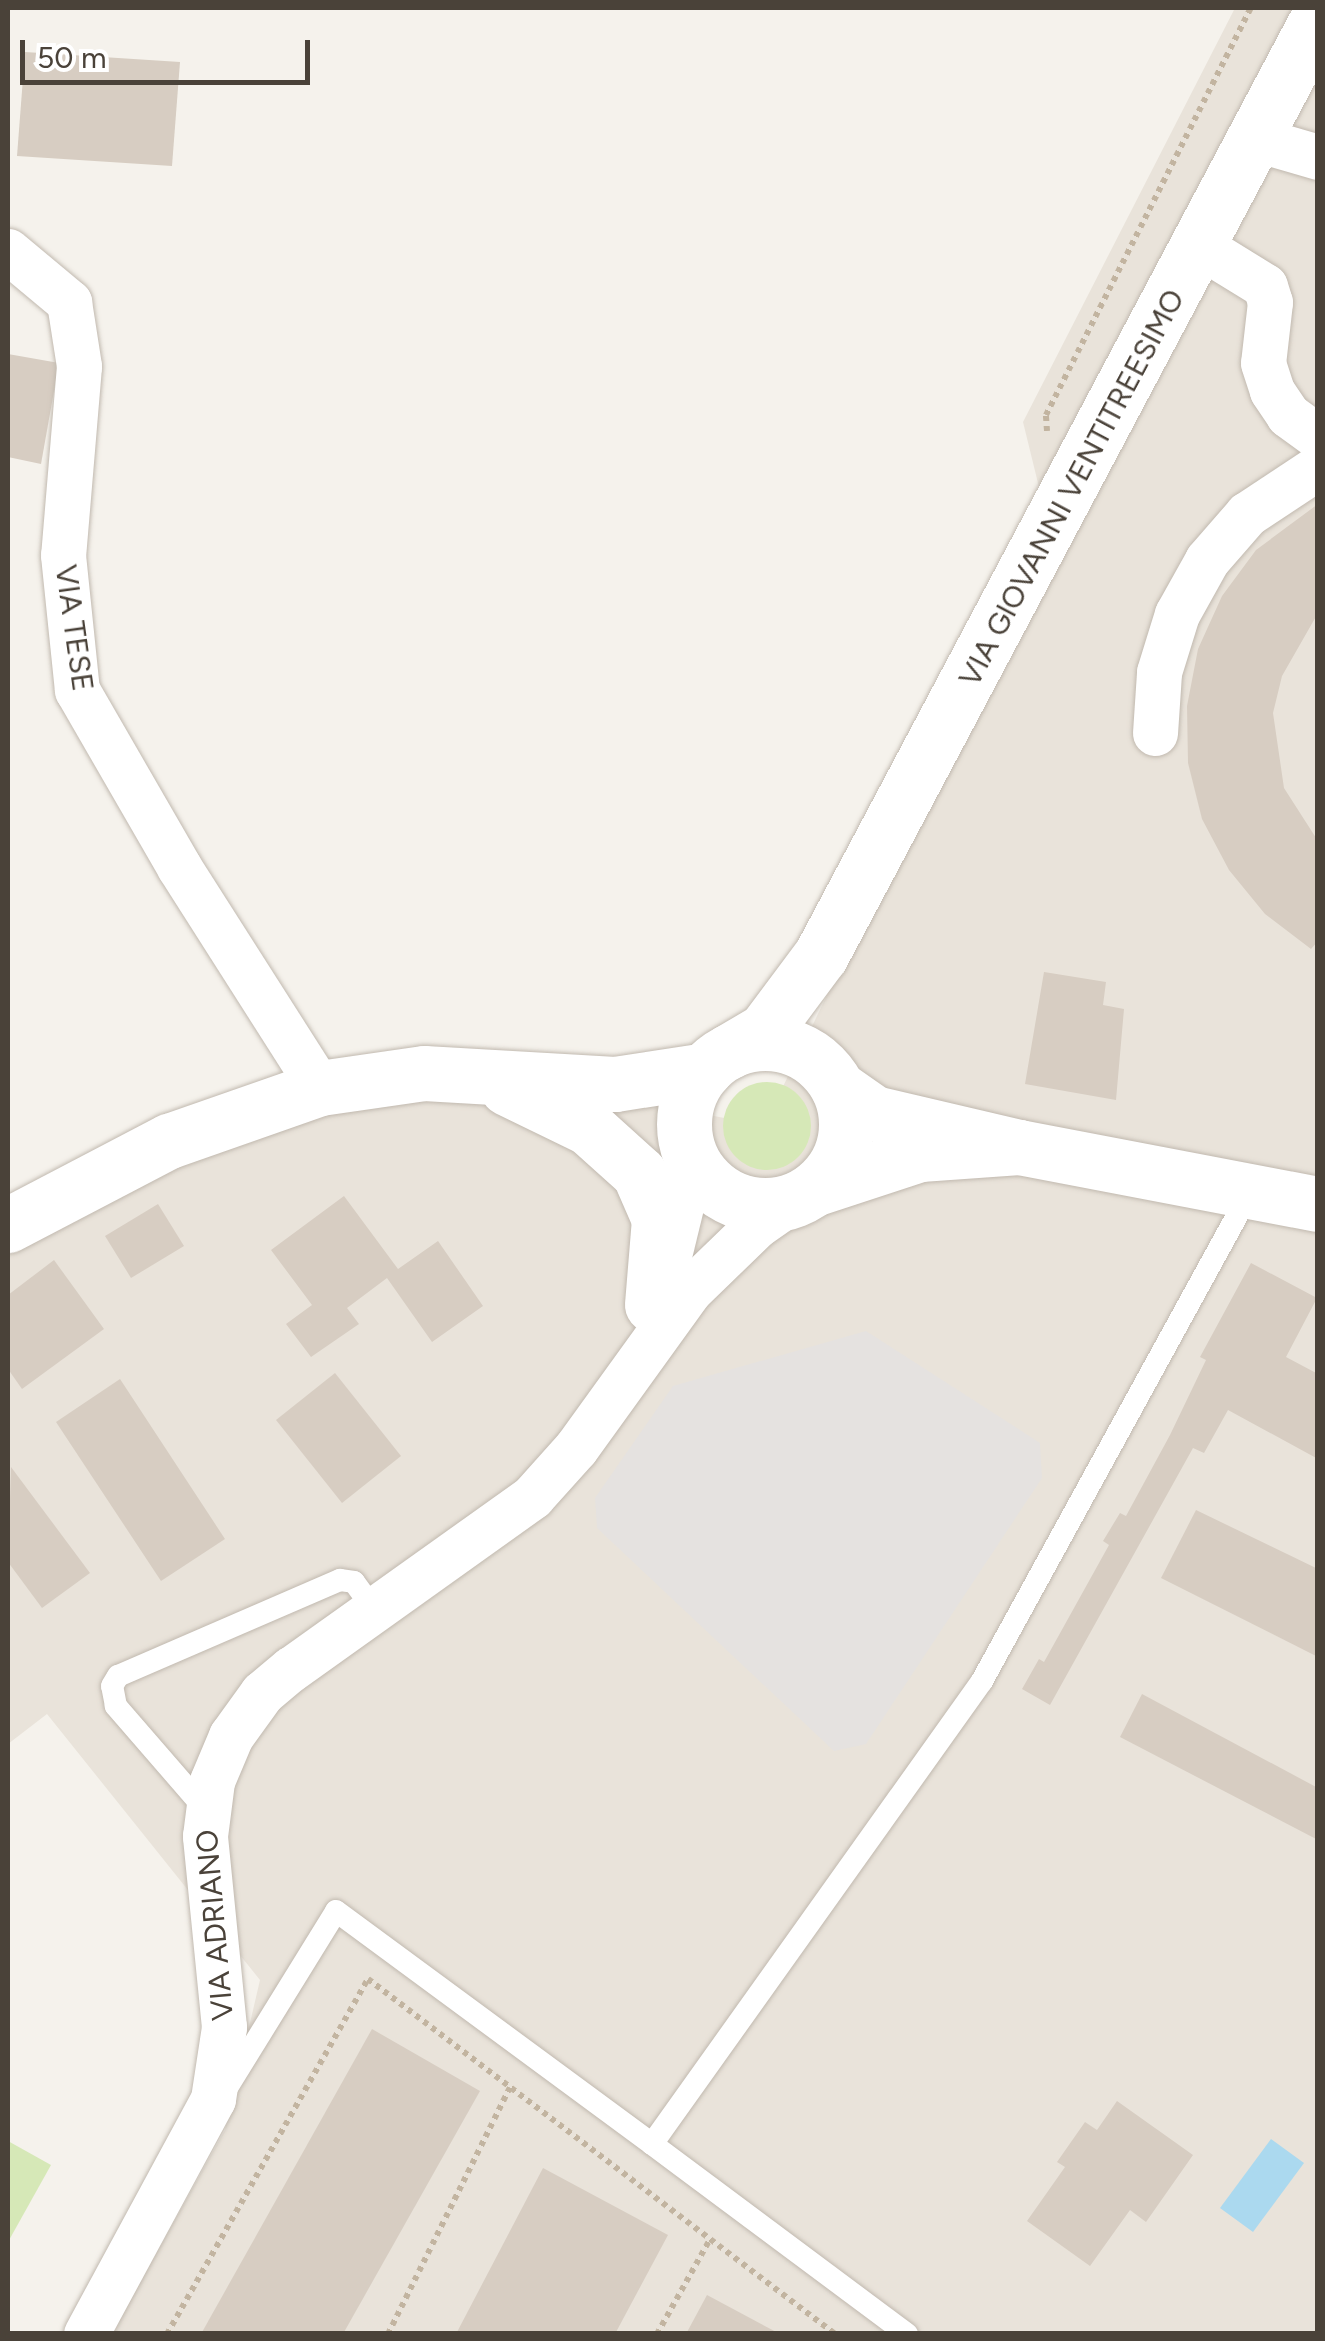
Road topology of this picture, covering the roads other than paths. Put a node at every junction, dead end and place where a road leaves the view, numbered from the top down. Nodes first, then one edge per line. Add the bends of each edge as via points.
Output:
1 (1318, 18) edge
2 (1256, 139) junction
3 (1318, 158) edge
4 (1200, 246) junction
5 (8, 251) edge
6 (1318, 437) edge
7 (1318, 467) edge
8 (1154, 733) dead end
9 (821, 955) junction
10 (716, 1061) junction
11 (451, 1072) junction
12 (510, 1075) junction
13 (830, 1077) junction
14 (320, 1088) junction
15 (1019, 1147) junction
16 (691, 1157) junction
17 (1250, 1192) junction
18 (804, 1194) junction
19 (1318, 1204) edge
20 (8, 1225) edge
21 (652, 1305) junction
22 (596, 1420) junction
23 (375, 1611) junction
24 (206, 1810) junction
25 (194, 2140) junction
26 (652, 2144) junction
27 (86, 2334) edge
28 (907, 2334) edge

1 - 2 street, VIA GIOVANNI VENTITREESIMO
2 - 3 street
2 - 4 street, VIA GIOVANNI VENTITREESIMO
4 - 6 street via 1265,286 1270,302 1262,362 1272,391 1288,416
4 - 9 street, VIA GIOVANNI VENTITREESIMO
5 - 14 street, VIA TESE via 69,302 79,366 63,555 77,690 179,867
7 - 8 street via 1247,514 1207,560 1173,628
9 - 10 street, VIA GIOVANNI VENTITREESIMO via 765,1030
9 - 13 street, VIA GIOVANNI VENTITREESIMO via 812,1011
10 - 12 street via 615,1084
10 - 13 street via 777,1044
10 - 16 street via 686,1109
11 - 12 street
11 - 14 street
11 - 21 street via 549,1105 589,1128 639,1173 659,1219
12 - 16 street via 639,1116
13 - 15 street via 874,1113
13 - 18 street via 845,1142
14 - 20 street via 169,1141
15 - 17 street
15 - 18 street via 920,1154
16 - 18 street via 724,1195 746,1204
16 - 21 street, VIA ADRIANO via 678,1236
17 - 19 street
17 - 26 lane via 982,1681
18 - 22 street, VIA ADRIANO via 756,1226 690,1290
21 - 22 street, VIA ADRIANO
22 - 23 street, VIA ADRIANO via 532,1497
23 - 24 street, VIA ADRIANO via 262,1693 220,1757
23 - 24 lane via 354,1582 340,1580 125,1670 112,1686 116,1706
24 - 25 street, VIA ADRIANO via 206,1879 224,2027 214,2099
25 - 26 lane via 336,1910
25 - 27 street, VIA ADRIANO
26 - 28 lane

